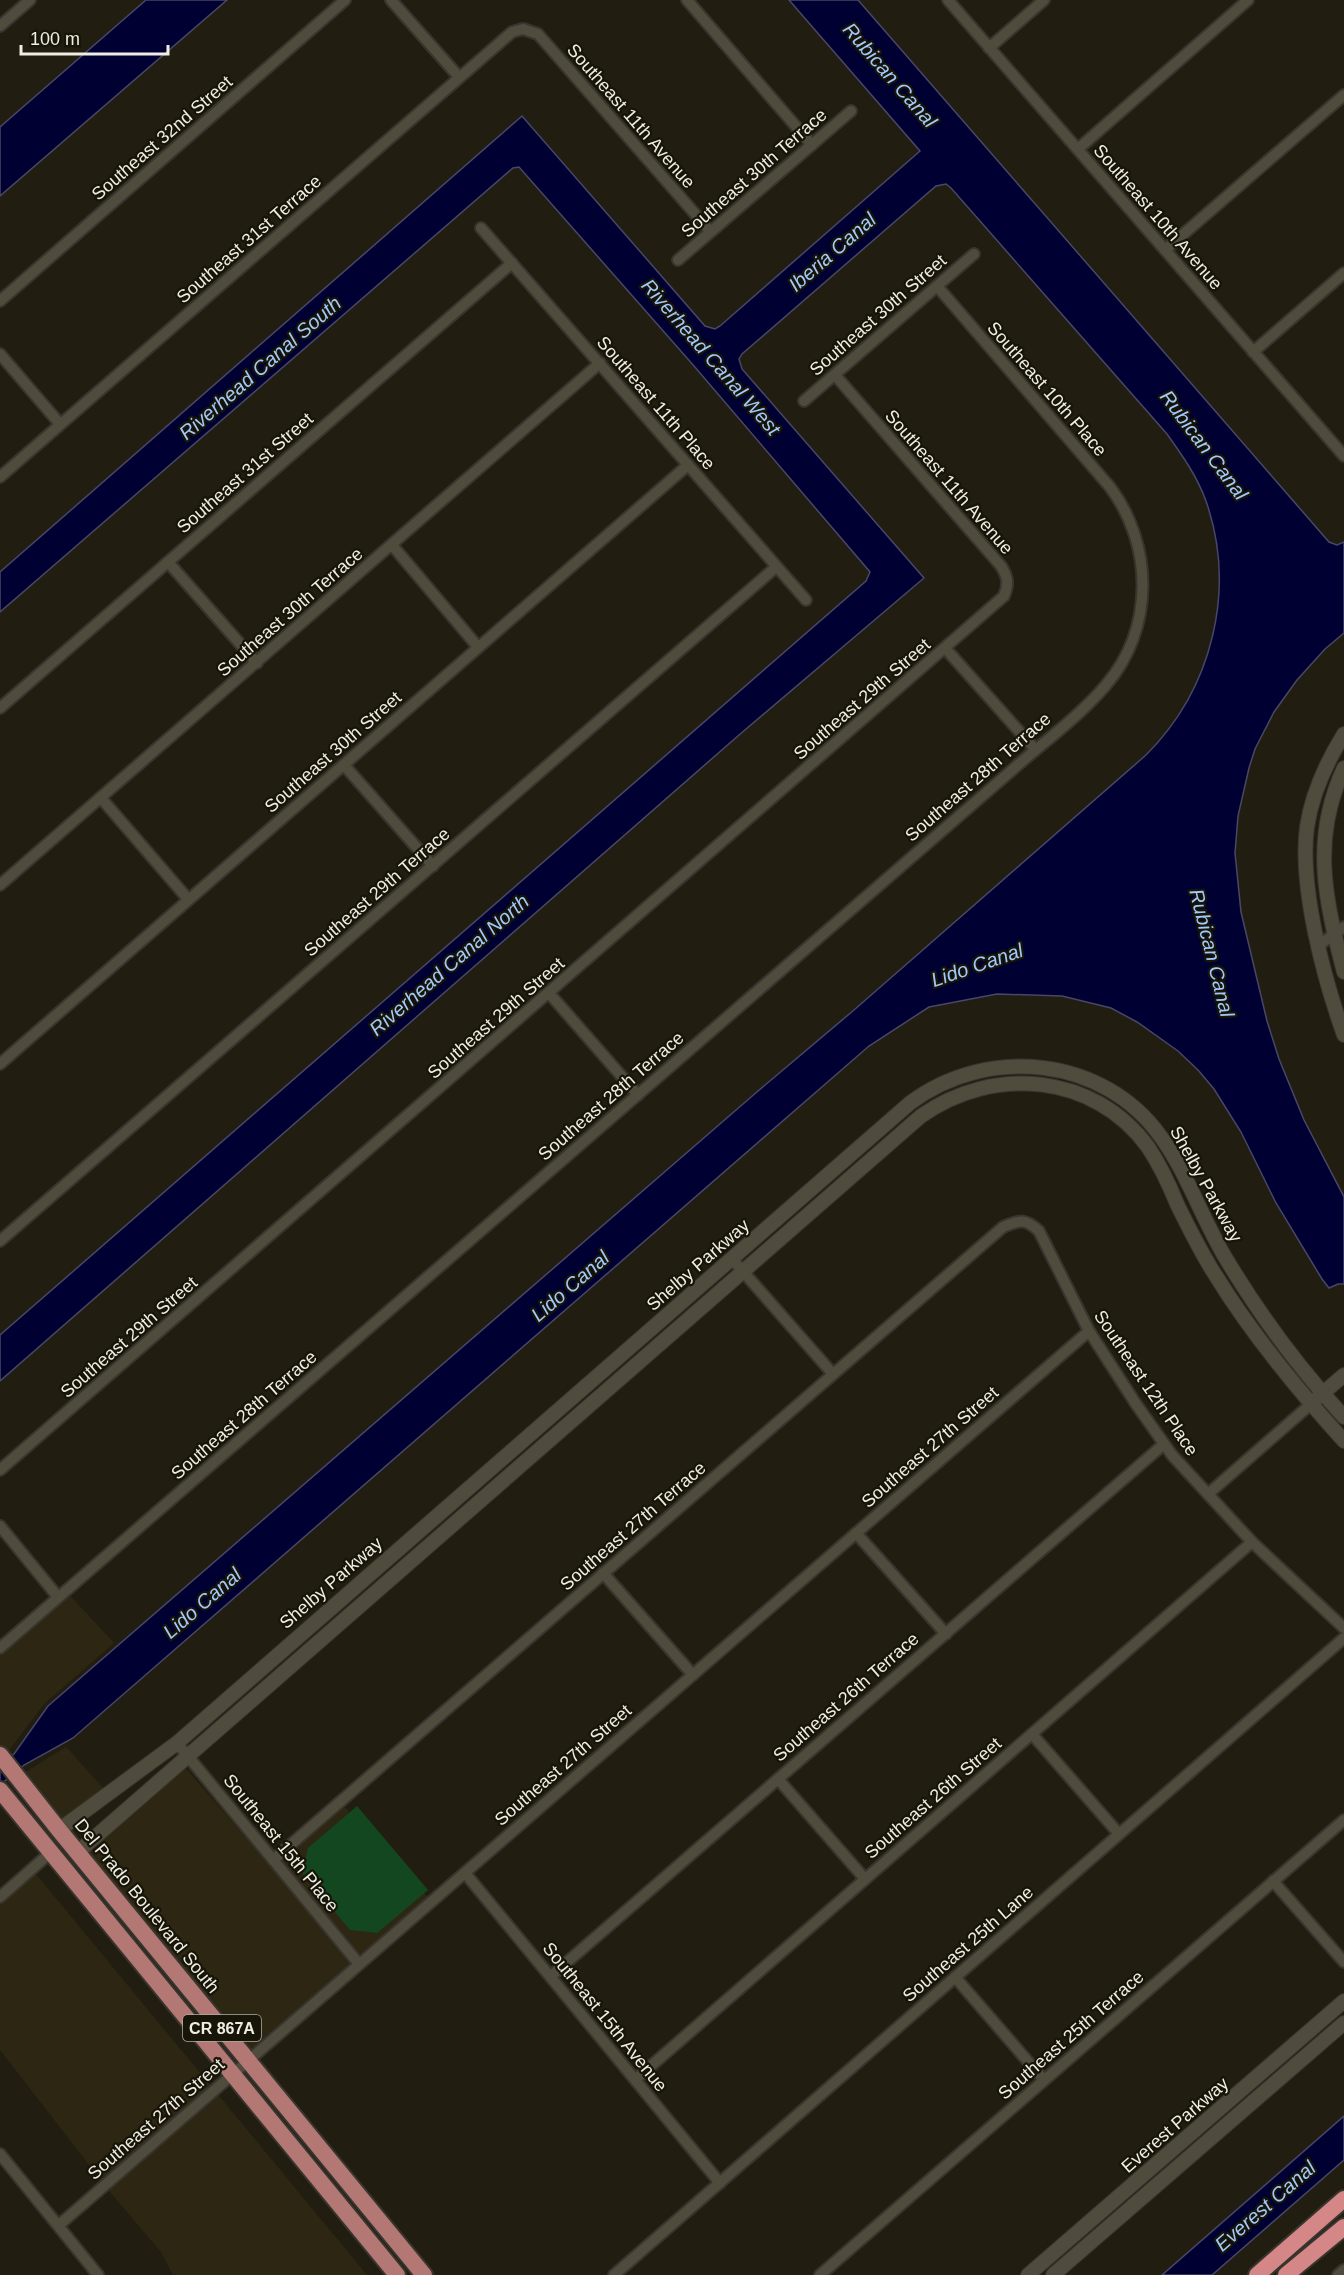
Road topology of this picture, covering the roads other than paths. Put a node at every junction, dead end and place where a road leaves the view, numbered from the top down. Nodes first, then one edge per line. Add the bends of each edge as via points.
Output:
1 (30, 0) edge
2 (345, 0) edge
3 (391, 0) edge
4 (687, 0) edge
5 (948, 0) edge
6 (1044, 0) edge
7 (1248, 0) edge
8 (0, 26) edge
9 (523, 29) joint
10 (989, 48) junction
11 (459, 77) junction
12 (1344, 95) edge
13 (851, 111) dead end
14 (812, 145) junction
15 (1078, 149) junction
16 (481, 228) dead end
17 (710, 231) junction
18 (1166, 250) junction
19 (974, 254) dead end
20 (678, 260) dead end
21 (512, 263) junction
22 (1344, 273) edge
23 (937, 286) junction
24 (0, 301) edge
25 (1253, 352) junction
26 (0, 354) edge
27 (600, 363) junction
28 (835, 375) junction
29 (804, 401) dead end
30 (60, 424) junction
31 (1343, 453) edge
32 (688, 465) junction
33 (0, 477) edge
34 (1129, 517) joint
35 (392, 545) junction
36 (168, 562) junction
37 (776, 567) junction
38 (1008, 586) joint
39 (806, 600) dead end
40 (478, 647) junction
41 (945, 648) junction
42 (257, 663) junction
43 (0, 708) edge
44 (1344, 734) edge
45 (1035, 750) junction
46 (344, 765) junction
47 (1344, 768) edge
48 (101, 798) junction
49 (433, 866) junction
50 (0, 885) edge
51 (189, 899) junction
52 (1339, 931) edge
53 (1319, 945) junction
54 (1344, 972) edge
55 (549, 993) junction
56 (1344, 1035) edge
57 (0, 1064) edge
58 (638, 1095) junction
59 (910, 1103) junction
60 (921, 1116) junction
61 (1018, 1220) joint
62 (0, 1241) edge
63 (732, 1259) junction
64 (743, 1272) junction
65 (1089, 1331) junction
66 (832, 1374) junction
67 (1344, 1375) edge
68 (1323, 1394) junction
69 (1311, 1404) junction
70 (1344, 1417) edge
71 (1344, 1441) edge
72 (1164, 1444) junction
73 (0, 1470) edge
74 (1208, 1494) junction
75 (0, 1526) edge
76 (856, 1533) junction
77 (1252, 1542) junction
78 (603, 1573) junction
79 (58, 1597) junction
80 (1344, 1628) edge
81 (946, 1634) junction
82 (1344, 1638) edge
83 (0, 1648) edge
84 (693, 1675) junction
85 (1032, 1734) junction
86 (177, 1743) junction
87 (0, 1755) edge
88 (187, 1755) junction
89 (778, 1779) junction
90 (4, 1795) edge
91 (1344, 1820) edge
92 (59, 1830) junction
93 (1119, 1834) junction
94 (78, 1852) junction
95 (50, 1853) junction
96 (273, 1860) junction
97 (465, 1873) junction
98 (865, 1880) junction
99 (1273, 1881) junction
100 (0, 1897) edge
101 (125, 1910) junction
102 (1344, 1962) edge
103 (359, 1964) junction
104 (551, 1976) junction
105 (955, 1977) junction
106 (1344, 2001) edge
107 (1344, 2024) edge
108 (248, 2061) junction
109 (233, 2074) junction
110 (636, 2079) junction
111 (1044, 2080) junction
112 (0, 2154) edge
113 (720, 2182) junction
114 (1344, 2199) edge
115 (59, 2225) junction
116 (1344, 2227) edge
117 (1329, 2239) junction
118 (1049, 2258) junction
119 (1274, 2259) junction
120 (1344, 2270) edge
121 (1056, 2273) edge
122 (98, 2275) edge
123 (397, 2275) edge
124 (424, 2275) edge
125 (614, 2275) edge
126 (820, 2275) edge
127 (1028, 2275) edge
128 (1251, 2275) edge
129 (1257, 2275) edge
130 (1286, 2275) edge
131 (1292, 2275) edge
132 (1338, 2275) edge

1 - 8 street
2 - 24 street, Southeast 32nd Street
3 - 11 street
4 - 14 street
5 - 10 street, Southeast 10th Avenue
6 - 10 street
7 - 15 street
9 - 11 street, Southeast 31st Terrace via 512,32
9 - 17 street, Southeast 11th Avenue via 537,34
10 - 15 street, Southeast 10th Avenue
11 - 30 street, Southeast 31st Terrace
12 - 18 street
13 - 14 street, Southeast 30th Terrace
14 - 17 street, Southeast 30th Terrace
15 - 18 street, Southeast 10th Avenue
16 - 21 street, Southeast 11th Place
17 - 20 street, Southeast 30th Terrace
18 - 25 street, Southeast 10th Avenue
19 - 23 street, Southeast 30th Street
21 - 27 street, Southeast 11th Place
21 - 36 street, Southeast 31st Street
22 - 25 street
23 - 28 street, Southeast 30th Street
23 - 34 street, Southeast 10th Place via 1110,487
25 - 31 street, Southeast 10th Avenue
26 - 30 street
27 - 32 street, Southeast 11th Place
27 - 35 street, Southeast 30th Terrace
28 - 29 street, Southeast 30th Street
28 - 38 street, Southeast 11th Avenue via 1001,566
30 - 33 street, Southeast 31st Terrace
32 - 37 street, Southeast 11th Place
32 - 40 street, Southeast 30th Street
34 - 45 street, Southeast 28th Terrace via 1141,554 1143,580 1134,638 1107,685
35 - 40 street
35 - 42 street, Southeast 30th Terrace
36 - 42 street
36 - 43 street, Southeast 31st Street
37 - 39 street, Southeast 11th Place
37 - 49 street, Southeast 29th Terrace
38 - 41 street, Southeast 29th Street via 1004,596
40 - 46 street, Southeast 30th Street
41 - 45 street
41 - 55 street, Southeast 29th Street
42 - 48 street, Southeast 30th Terrace
44 - 53 street via 1318,783 1307,826 1306,863
45 - 58 street, Southeast 28th Terrace
46 - 49 street
46 - 51 street, Southeast 30th Street
47 - 52 street via 1328,811 1323,853 1324,881
48 - 50 street, Southeast 30th Terrace
48 - 51 street
49 - 62 street, Southeast 29th Terrace
51 - 57 street, Southeast 30th Street
52 - 53 street
52 - 54 street
53 - 56 street
55 - 58 street
55 - 73 street, Southeast 29th Street
58 - 79 street, Southeast 28th Terrace
59 - 60 street
59 - 63 street, Shelby Parkway
59 - 68 street, Shelby Parkway via 962,1075 1017,1066 1079,1075 1124,1100 1161,1136 1251,1299
60 - 64 street, Shelby Parkway
60 - 69 street, Shelby Parkway via 957,1095 1011,1083 1060,1087 1105,1107 1147,1146 1226,1292
61 - 65 street, Southeast 12th Place via 1039,1231
61 - 66 street, Southeast 27th Terrace via 1003,1227
63 - 64 street
63 - 86 street, Shelby Parkway
64 - 66 street
64 - 88 street, Shelby Parkway
65 - 72 street, Southeast 12th Place
65 - 76 street, Southeast 27th Street
66 - 78 street, Southeast 27th Terrace
67 - 68 street
68 - 69 street
68 - 70 street
69 - 71 street
69 - 74 street
72 - 74 street, Southeast 12th Place
72 - 81 street, Southeast 26th Terrace
74 - 77 street, Southeast 12th Place
75 - 79 street
76 - 81 street
76 - 84 street, Southeast 27th Street
77 - 80 street, Southeast 12th Place
77 - 85 street, Southeast 26th Street
78 - 84 street
78 - 96 street, Southeast 27th Terrace
79 - 83 street, Southeast 28th Terrace
81 - 89 street, Southeast 26th Terrace
82 - 93 street, Southeast 25th Lane
84 - 97 street, Southeast 27th Street
85 - 93 street
85 - 98 street, Southeast 26th Street
86 - 88 street, Southeast 15th Place
86 - 92 street, Shelby Parkway
87 - 92 main road, Del Prado Boulevard South / CR 867A
88 - 94 street, Shelby Parkway
88 - 96 street, Southeast 15th Place
89 - 98 street
89 - 104 street, Southeast 26th Terrace
90 - 94 main road via 27,1808 51,1836
90 - 95 main road, CR 867A
91 - 99 street, Southeast 25th Terrace
92 - 94 main road, Del Prado Boulevard South / CR 867A
93 - 105 street, Southeast 25th Lane
94 - 101 main road, Del Prado Boulevard South / CR 867A
95 - 100 street
95 - 101 main road via 77,1865 105,1899
95 - 109 main road, CR 867A
96 - 103 street, Southeast 15th Place
97 - 103 street, Southeast 27th Street
97 - 104 street, Southeast 15th Avenue
98 - 110 street, Southeast 26th Street
99 - 102 street
99 - 111 street, Southeast 25th Terrace
101 - 108 main road, Del Prado Boulevard South / CR 867A
103 - 108 street, Southeast 27th Street
104 - 110 street, Southeast 15th Avenue
105 - 111 street
105 - 113 street, Southeast 25th Lane
106 - 118 street, Everest Parkway
107 - 121 street, Everest Parkway
108 - 109 street, Southeast 27th Street
108 - 124 main road, Del Prado Boulevard South / CR 867A
109 - 115 street, Southeast 27th Street
109 - 123 main road, CR 867A
110 - 113 street, Southeast 15th Avenue
111 - 126 street, Southeast 25th Terrace
112 - 115 street
113 - 125 street, Southeast 25th Lane
114 - 119 highway
115 - 122 street
116 - 117 highway
117 - 130 highway
117 - 131 highway
118 - 121 street
118 - 127 street, Everest Parkway
119 - 128 highway
119 - 129 highway
120 - 132 street

